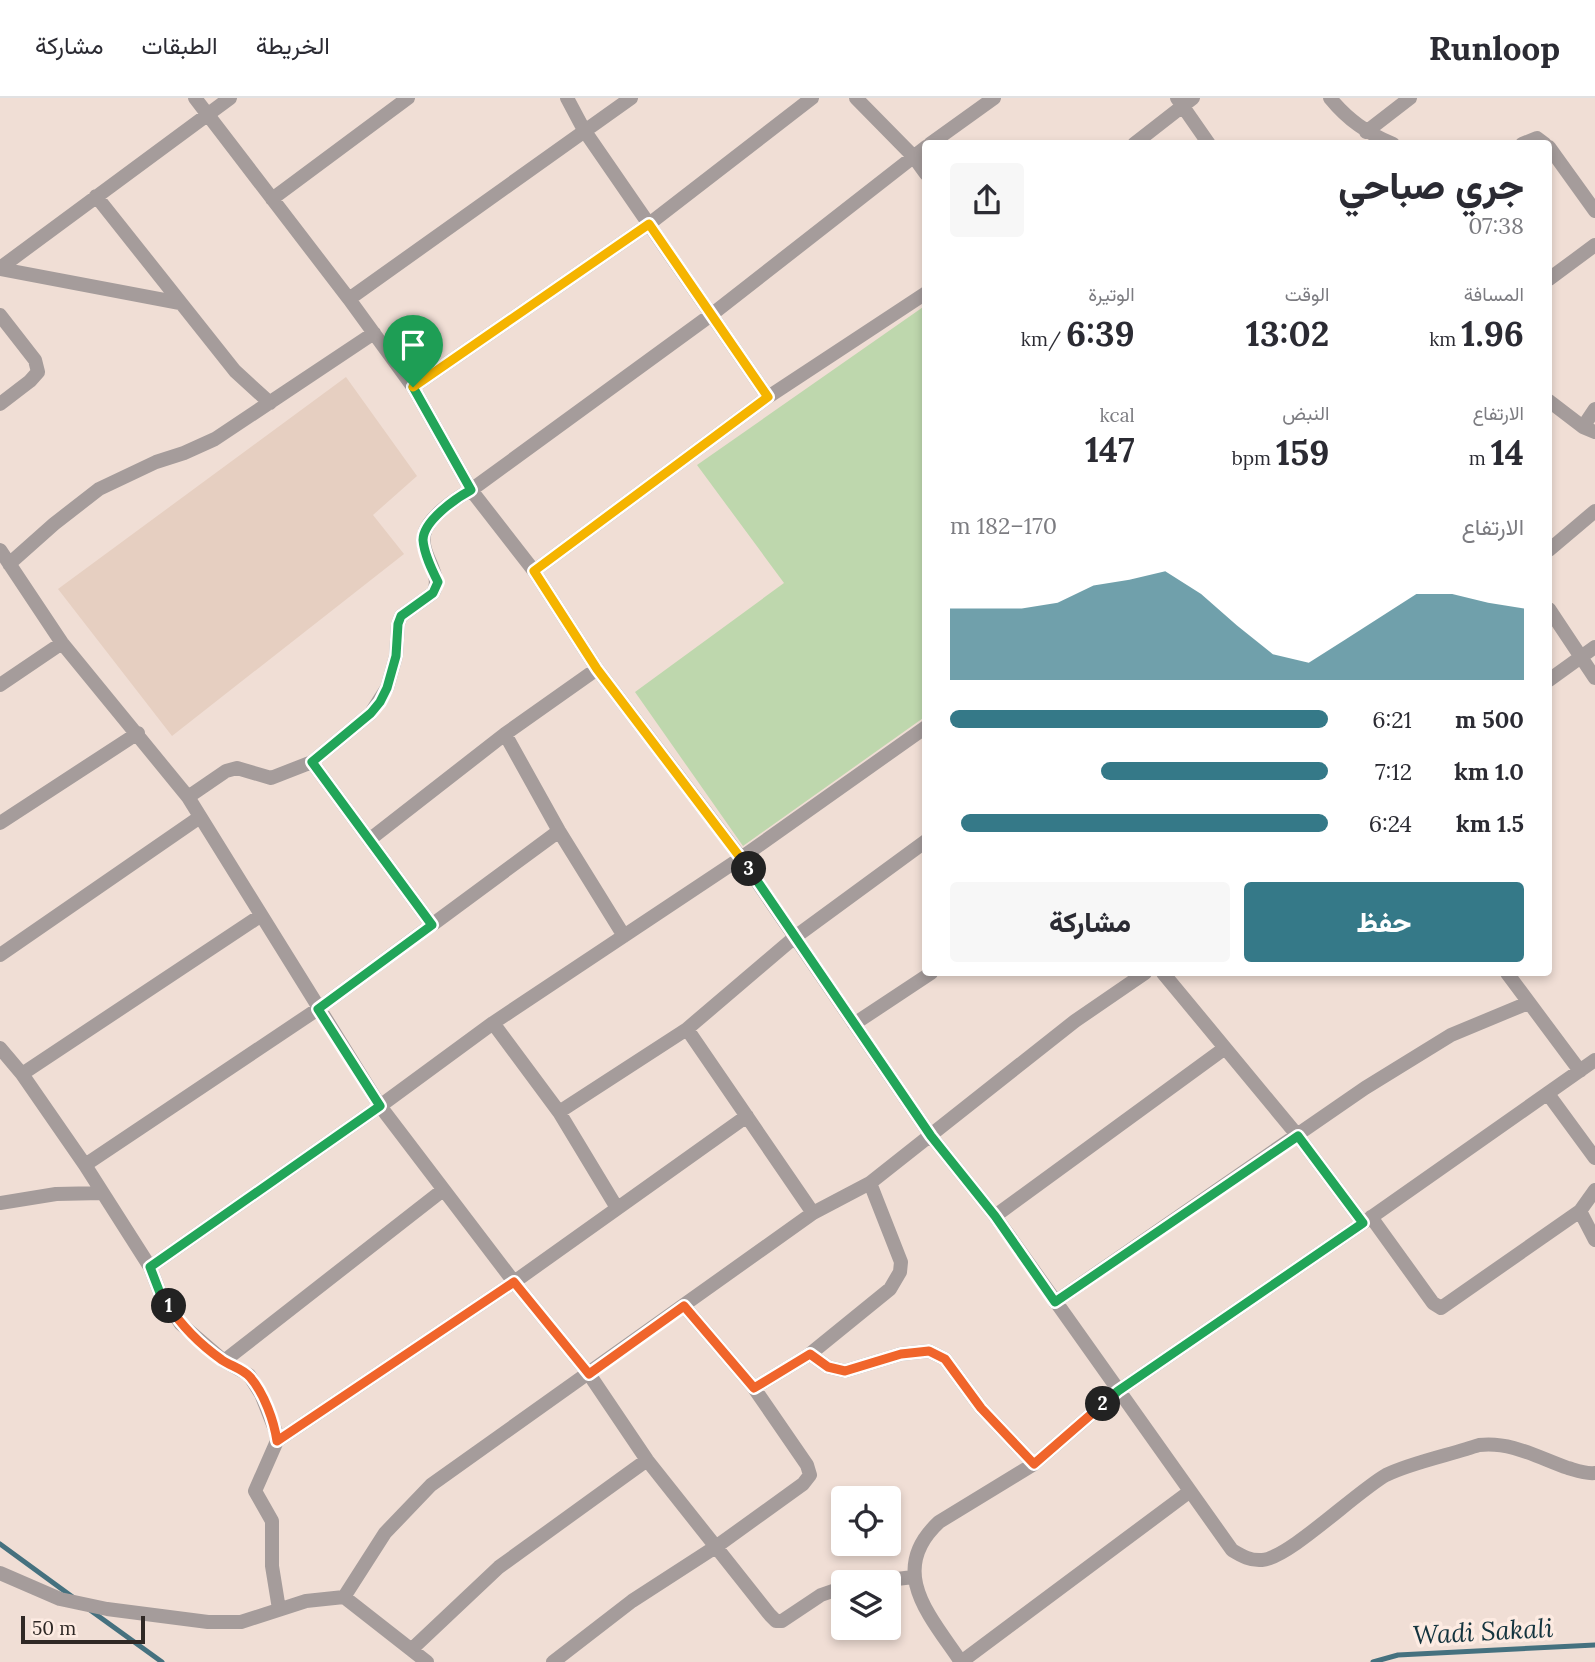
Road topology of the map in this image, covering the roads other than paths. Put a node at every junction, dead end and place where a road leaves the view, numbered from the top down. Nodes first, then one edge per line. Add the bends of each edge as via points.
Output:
1 (195, 98) edge
2 (230, 98) edge
3 (408, 98) edge
4 (567, 98) edge
5 (632, 98) edge
6 (812, 98) edge
7 (856, 98) edge
8 (994, 98) edge
9 (1330, 98) edge
10 (1410, 98) edge
11 (1184, 101) edge
12 (207, 113) junction
13 (584, 130) junction
14 (1366, 132) junction
15 (936, 140) edge
16 (1139, 140) edge
17 (1207, 140) edge
18 (1384, 140) edge
19 (922, 150) edge
20 (1552, 151) edge
21 (913, 156) junction
22 (922, 168) edge
23 (96, 196) junction
24 (272, 199) junction
25 (1595, 211) edge
26 (649, 224) junction
27 (1595, 246) edge
28 (0, 268) edge
29 (1552, 277) edge
30 (922, 296) edge
31 (349, 299) junction
32 (180, 303) junction
33 (0, 315) edge
34 (710, 315) junction
35 (374, 334) junction
36 (413, 387) junction
37 (768, 397) junction
38 (270, 403) junction
39 (1552, 403) edge
40 (0, 404) edge
41 (1595, 409) edge
42 (1589, 430) edge
43 (471, 490) junction
44 (1595, 510) edge
45 (1552, 547) edge
46 (0, 550) edge
47 (9, 564) junction
48 (534, 571) junction
49 (1552, 614) edge
50 (62, 643) junction
51 (1595, 647) edge
52 (1581, 657) junction
53 (597, 669) junction
54 (1552, 678) edge
55 (1595, 678) edge
56 (0, 685) edge
57 (922, 730) edge
58 (138, 733) junction
59 (505, 734) junction
60 (312, 762) junction
61 (188, 797) junction
62 (200, 817) junction
63 (0, 822) edge
64 (559, 831) junction
65 (369, 840) junction
66 (922, 844) edge
67 (741, 858) junction
68 (260, 916) junction
69 (432, 925) junction
70 (624, 936) junction
71 (795, 937) junction
72 (0, 955) edge
73 (926, 976) edge
74 (1141, 976) edge
75 (1165, 976) edge
76 (1509, 976) edge
77 (1528, 1003) junction
78 (318, 1009) junction
79 (493, 1023) junction
80 (854, 1024) junction
81 (687, 1029) junction
82 (0, 1048) edge
83 (1225, 1048) junction
84 (1595, 1059) edge
85 (1580, 1071) junction
86 (22, 1074) junction
87 (1548, 1094) junction
88 (380, 1106) junction
89 (559, 1112) junction
90 (747, 1116) junction
91 (931, 1136) junction
92 (1298, 1136) junction
93 (1595, 1158) edge
94 (85, 1165) junction
95 (870, 1183) junction
96 (443, 1190) junction
97 (1595, 1190) edge
98 (102, 1193) junction
99 (0, 1203) edge
100 (617, 1209) junction
101 (1580, 1211) junction
102 (813, 1213) junction
103 (995, 1216) junction
104 (1367, 1220) junction
105 (1595, 1240) edge
106 (150, 1267) junction
107 (514, 1282) junction
108 (1055, 1302) junction
109 (684, 1306) junction
110 (810, 1354) junction
111 (224, 1361) junction
112 (589, 1374) junction
113 (754, 1388) junction
114 (1118, 1391) junction
115 (277, 1441) junction
116 (648, 1460) junction
117 (1034, 1464) junction
118 (1595, 1473) edge
119 (1189, 1492) junction
120 (717, 1546) junction
121 (0, 1573) edge
122 (914, 1577) junction
123 (901, 1579) edge
124 (831, 1592) edge
125 (344, 1597) junction
126 (279, 1609) junction
127 (412, 1649) junction
128 (427, 1662) edge
129 (553, 1662) edge
130 (961, 1662) edge

1 - 12 street
2 - 12 street
3 - 24 street
4 - 13 street
5 - 13 street
6 - 26 street
7 - 21 street
8 - 15 street
9 - 14 street
10 - 14 street
11 - 16 street
11 - 17 street
12 - 23 street
12 - 24 street
13 - 26 street
13 - 31 street
14 - 18 street
19 - 21 street
20 - 25 street
21 - 22 street
21 - 34 street
23 - 28 street
23 - 32 street
24 - 31 street
26 - 34 street
26 - 36 street
27 - 29 street
28 - 32 street
30 - 37 street
31 - 35 street
32 - 38 street via 235,371
33 - 40 street via 35,360 38,372
34 - 37 street
34 - 43 street
35 - 36 street
35 - 38 street
36 - 43 street
37 - 48 street
38 - 47 street via 215,439 99,489
39 - 42 street
41 - 42 street
43 - 48 street
43 - 60 street via 452,500 426,529 424,545 438,582 433,593 401,616 396,656 380,702
44 - 45 street
46 - 47 street
47 - 50 street
48 - 53 street
49 - 52 street
50 - 56 street
50 - 58 street
51 - 52 street
52 - 54 street
52 - 55 street
53 - 59 street
53 - 67 street
57 - 67 street
58 - 61 street
58 - 63 street
59 - 64 street
59 - 65 street
60 - 61 street via 271,778 237,768 226,771
60 - 65 street
61 - 62 street
62 - 68 street
62 - 72 street
64 - 69 street
64 - 70 street
65 - 69 street
66 - 71 street
67 - 70 street
67 - 71 street
68 - 78 street
68 - 86 street
69 - 78 street
70 - 79 street
71 - 80 street
71 - 81 street
73 - 80 street
74 - 91 street via 1075,1021
75 - 83 street
76 - 77 street
77 - 85 street
77 - 92 street via 1451,1035
78 - 88 street
78 - 94 street
79 - 88 street
79 - 89 street
80 - 91 street
81 - 89 street
81 - 90 street
82 - 86 street
83 - 92 street
83 - 103 street
84 - 85 street
85 - 87 street
86 - 94 street
87 - 93 street
87 - 104 street
88 - 96 street
88 - 106 street
89 - 100 street
90 - 100 street
90 - 102 street
91 - 95 street
91 - 103 street
92 - 104 street
92 - 108 street
94 - 98 street
95 - 102 street
95 - 110 street via 901,1262 900,1272 890,1289
96 - 107 street
96 - 111 street
97 - 101 street
98 - 99 street
98 - 106 street
100 - 107 street
101 - 104 street via 1441,1308
101 - 105 street
102 - 109 street
103 - 108 street
104 - 114 street
106 - 111 street via 160,1293 181,1324
107 - 112 street
107 - 115 street
108 - 114 street
109 - 112 street
109 - 113 street
110 - 113 street
110 - 117 street via 828,1367 845,1371 901,1354 929,1351 945,1359 981,1408
111 - 115 street via 249,1376 261,1394
112 - 116 street
112 - 125 street via 431,1485 385,1533
113 - 120 street via 810,1475
114 - 117 street
114 - 119 street
115 - 126 street via 255,1491 272,1521 272,1566
116 - 120 street
116 - 127 street via 499,1567
117 - 122 street via 939,1522 924,1540
118 - 119 street via 1567,1468 1507,1445 1479,1445 1390,1473 1288,1549 1265,1560 1248,1559 1232,1550
119 - 130 street
120 - 124 street via 776,1621
120 - 129 street via 632,1601
121 - 126 street via 60,1599 107,1609 228,1623
122 - 123 street
122 - 130 street via 917,1595
125 - 126 street
125 - 127 street
127 - 128 street

